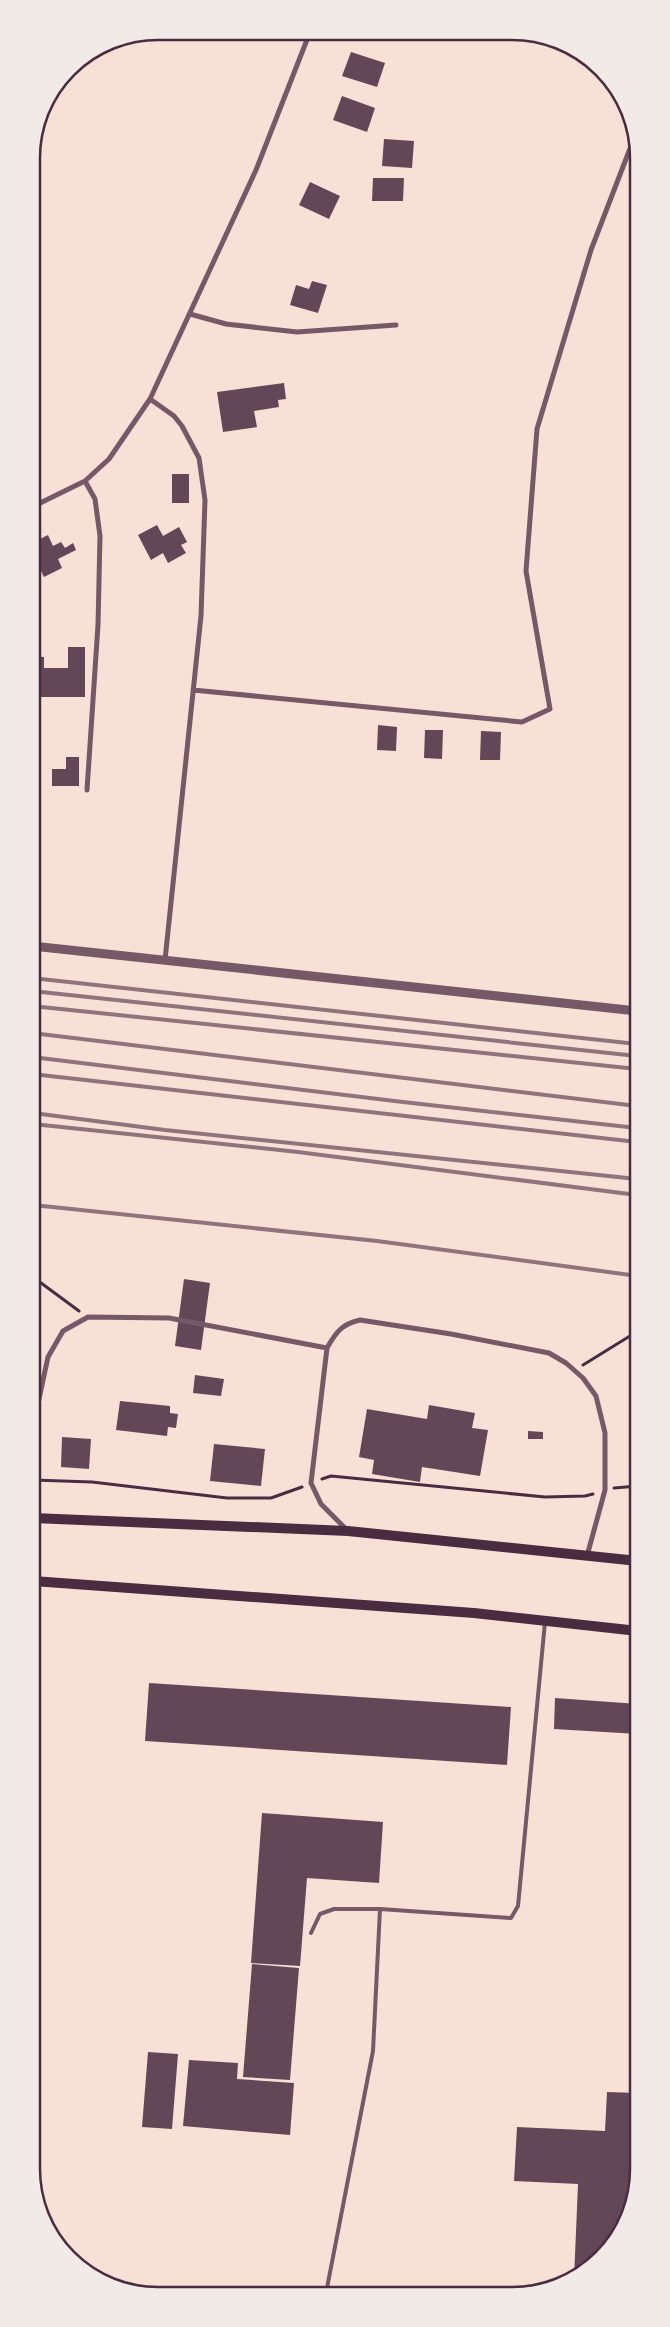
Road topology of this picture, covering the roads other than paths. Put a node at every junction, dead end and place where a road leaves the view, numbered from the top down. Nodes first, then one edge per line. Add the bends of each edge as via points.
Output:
1 (307, 40) edge
2 (629, 150) edge
3 (190, 314) junction
4 (396, 325) dead end
5 (150, 399) junction
6 (84, 481) junction
7 (40, 503) edge
8 (193, 690) junction
9 (87, 790) dead end
10 (40, 947) edge
11 (165, 960) junction
12 (630, 1010) edge
13 (327, 1348) junction
14 (40, 1394) edge
15 (40, 1518) edge
16 (348, 1531) junction
17 (587, 1556) junction
18 (630, 1560) edge
19 (40, 1582) edge
20 (545, 1621) junction
21 (630, 1630) edge
22 (380, 1909) junction
23 (311, 1934) dead end
24 (327, 2287) edge

1 - 3 street via 256,170
2 - 8 street via 592,250 537,429 526,571 550,709 522,722
3 - 4 street via 226,324 297,332
3 - 5 street
5 - 6 street via 109,459
5 - 8 street via 174,416 199,458 205,500 201,616
6 - 7 street
6 - 9 street via 96,500 100,536 98,625
8 - 11 street
10 - 11 street
11 - 12 street
13 - 14 street via 168,1318 88,1317 63,1331 48,1357
13 - 16 street via 311,1483 322,1504
13 - 17 street via 346,1323 360,1320 549,1353 574,1370 596,1396 605,1433 606,1490
15 - 16 main road
16 - 17 main road
17 - 18 main road
19 - 20 main road
20 - 21 main road
20 - 22 lane via 518,1906 511,1918
22 - 23 lane via 334,1909 320,1914
22 - 24 lane via 373,2051

